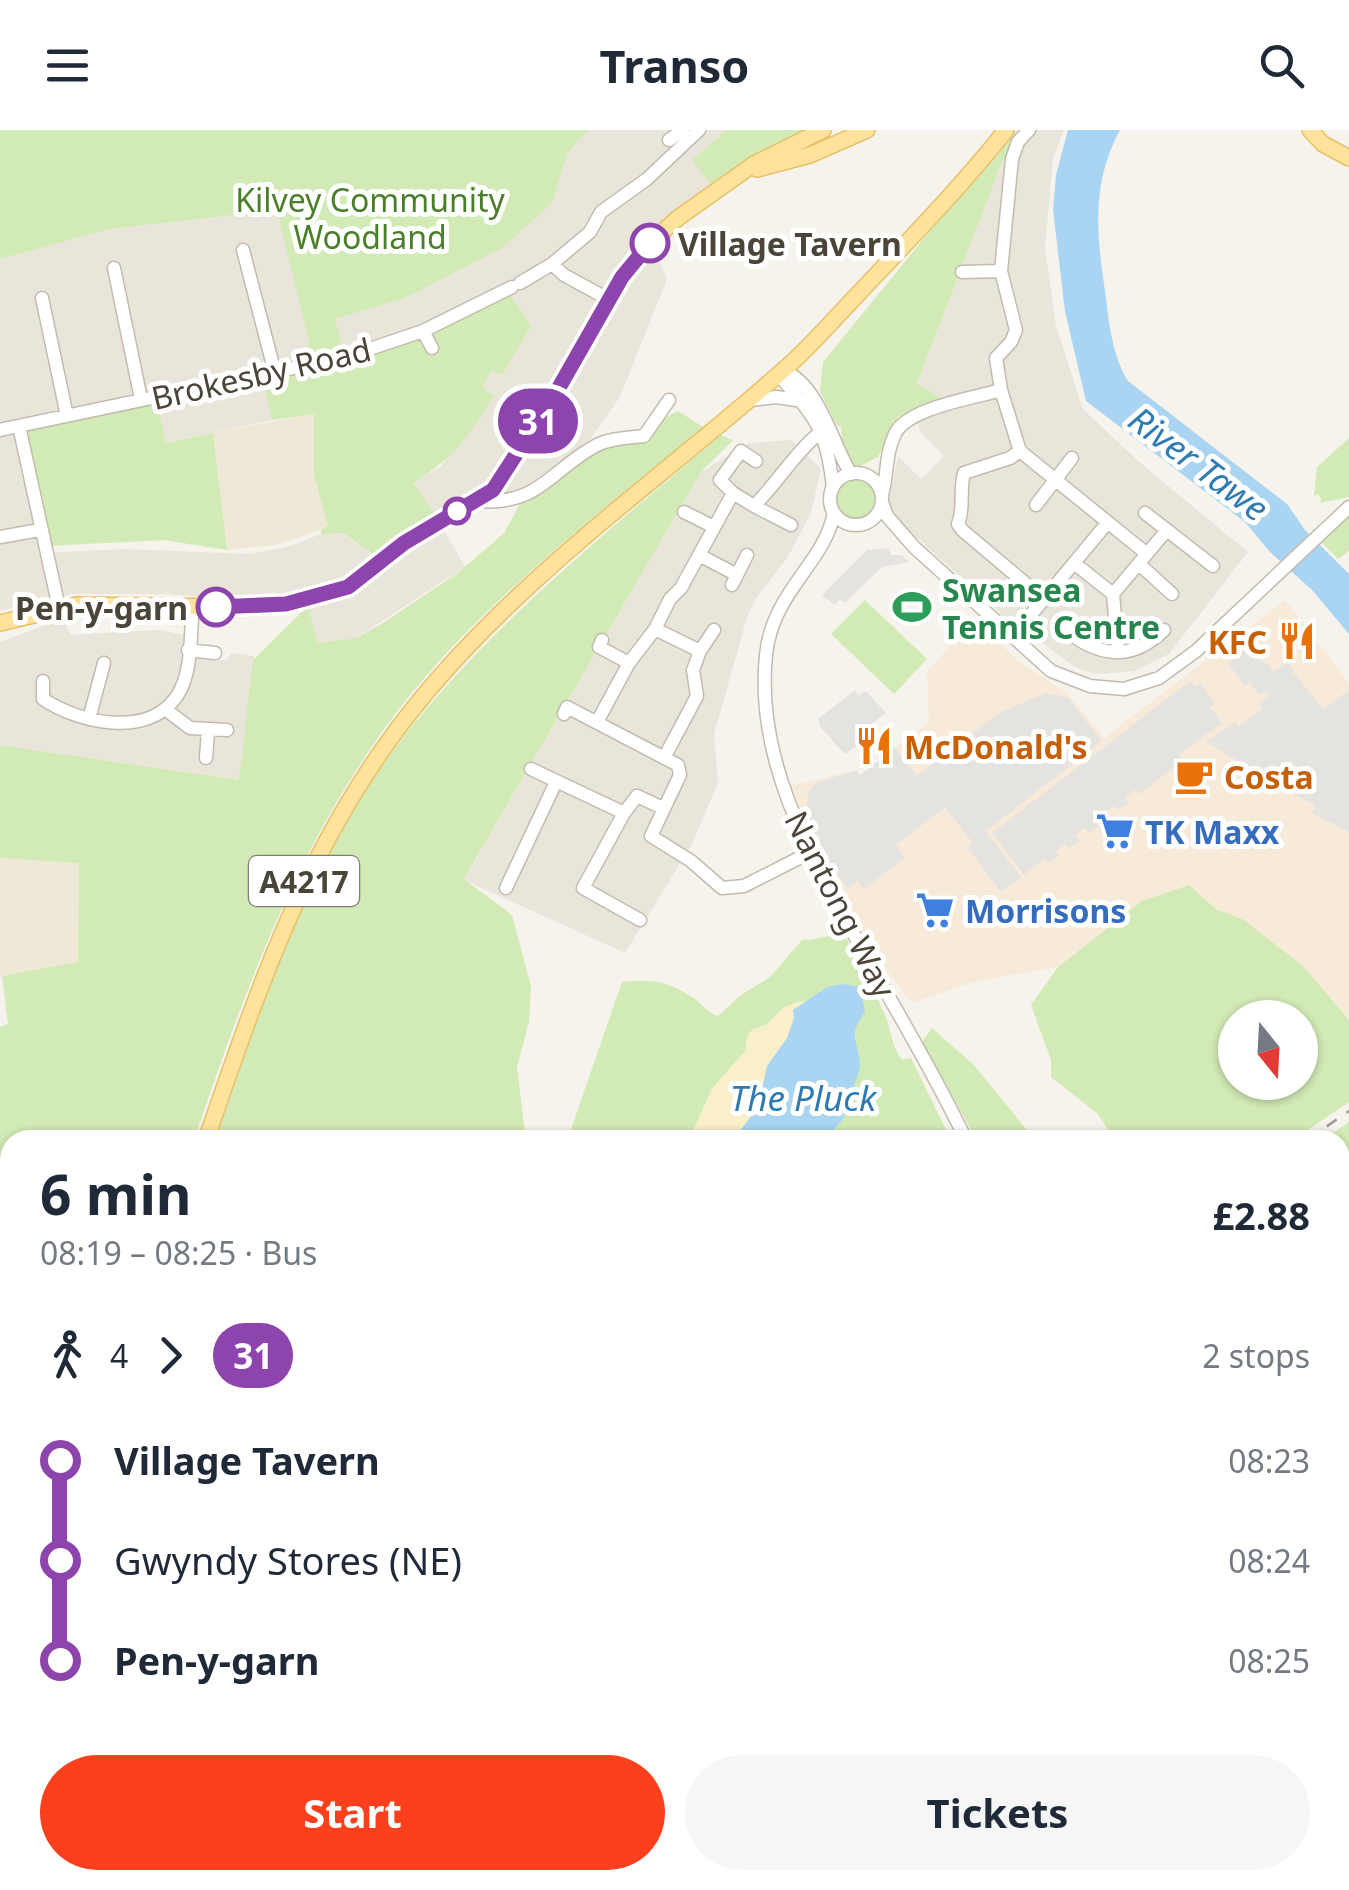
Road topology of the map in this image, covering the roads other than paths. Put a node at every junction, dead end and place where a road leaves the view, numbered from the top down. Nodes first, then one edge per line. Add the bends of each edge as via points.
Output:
1 (682, 130) edge
2 (699, 130) edge
3 (824, 130) edge
4 (867, 130) edge
5 (1006, 130) edge
6 (1029, 130) edge
7 (1312, 130) edge
8 (668, 140) dead end
9 (1349, 149) edge
10 (740, 176) junction
11 (243, 250) dead end
12 (552, 264) junction
13 (114, 268) dead end
14 (1000, 271) junction
15 (962, 272) dead end
16 (42, 298) dead end
17 (608, 298) junction
18 (423, 331) junction
19 (432, 348) dead end
20 (784, 371) junction
21 (275, 373) junction
22 (1001, 390) junction
23 (141, 399) junction
24 (669, 400) dead end
25 (749, 400) junction
26 (802, 401) junction
27 (68, 416) junction
28 (19, 426) junction
29 (0, 430) edge
30 (822, 431) junction
31 (1020, 451) junction
32 (887, 456) junction
33 (1072, 458) dead end
34 (756, 461) dead end
35 (858, 474) junction
36 (1055, 480) junction
37 (833, 488) junction
38 (733, 493) junction
39 (882, 498) junction
40 (478, 501) junction
41 (1036, 504) dead end
42 (754, 506) junction
43 (1349, 508) edge
44 (684, 512) dead end
45 (834, 513) junction
46 (1145, 513) dead end
47 (1108, 522) junction
48 (860, 524) junction
49 (791, 525) dead end
50 (714, 527) junction
51 (39, 530) junction
52 (1167, 530) junction
53 (0, 538) edge
54 (821, 546) junction
55 (914, 547) junction
56 (699, 554) junction
57 (746, 555) dead end
58 (1143, 559) junction
59 (1074, 563) junction
60 (1213, 566) dead end
61 (1113, 594) junction
62 (1172, 594) dead end
63 (1044, 600) junction
64 (193, 605) junction
65 (59, 608) junction
66 (1025, 622) dead end
67 (0, 623) edge
68 (1062, 628) dead end
69 (655, 629) junction
70 (714, 630) dead end
71 (1164, 630) dead end
72 (602, 640) dead end
73 (188, 650) junction
74 (700, 651) junction
75 (1118, 652) junction
76 (215, 653) dead end
77 (104, 663) dead end
78 (629, 663) junction
79 (43, 680) dead end
80 (165, 709) junction
81 (564, 714) dead end
82 (89, 718) junction
83 (597, 722) junction
84 (227, 730) dead end
85 (208, 731) junction
86 (206, 758) dead end
87 (664, 758) junction
88 (531, 769) dead end
89 (556, 782) junction
90 (663, 808) junction
91 (624, 813) junction
92 (810, 853) junction
93 (506, 888) dead end
94 (640, 920) dead end
95 (210, 1130) edge
96 (961, 1130) edge

1 - 8 street
2 - 12 street, Brokesby Road via 600,212 590,232
3 - 10 main road
4 - 10 main road via 810,156
5 - 20 main road, A4217
6 - 14 street via 1012,160
7 - 9 main road
10 - 17 main road via 650,243
11 - 21 street
12 - 17 street
12 - 18 street, Brokesby Road
13 - 23 street
14 - 15 street
14 - 22 street via 1016,330 996,358
16 - 27 street
17 - 40 main road via 512,464
18 - 19 street
18 - 21 street, Brokesby Road
20 - 25 main road, A4217
20 - 26 street via 784,381
20 - 35 street via 814,402
21 - 23 street, Brokesby Road
22 - 31 street
22 - 32 street via 908,418
23 - 27 street, Brokesby Road
24 - 40 street via 644,436 592,447 545,486 517,498
25 - 26 street
25 - 95 main road, A4217 via 533,584 461,654 388,742 318,852 286,918
26 - 30 street
27 - 28 street, Brokesby Road
28 - 29 street, Brokesby Road
28 - 51 street
30 - 37 street
30 - 42 street
31 - 36 street
31 - 63 street via 964,473 958,524
32 - 35 street via 879,468
32 - 39 street
33 - 36 street
34 - 38 street via 741,451 720,480
35 - 37 street
35 - 39 street via 876,482
36 - 41 street
36 - 47 street
37 - 45 street
38 - 42 street
38 - 50 street
39 - 48 street via 877,515
39 - 55 street
40 - 64 main road via 424,530 354,584 286,604
42 - 49 street
43 - 55 street via 1196,650 1160,678 1124,689 1051,671
44 - 50 street
45 - 48 street
45 - 54 street, Nantong Way
46 - 52 street
47 - 58 street
47 - 59 street
48 - 54 street, Nantong Way
48 - 55 street via 890,531
50 - 56 street
51 - 53 street
51 - 65 street
52 - 58 street
52 - 60 street
54 - 92 street, Nantong Way via 780,605 766,653 768,725 783,788
56 - 57 street via 734,580
56 - 69 street
58 - 61 street
58 - 62 street
59 - 61 street
59 - 63 street
61 - 75 street
63 - 66 street
64 - 65 main road
64 - 73 street
65 - 67 main road
68 - 75 street via 1085,646
69 - 74 street
69 - 78 street
70 - 74 street
71 - 75 street via 1141,647
72 - 78 street via 599,646
73 - 76 street
73 - 80 street via 179,694
74 - 87 street via 697,696
77 - 82 street
78 - 83 street
79 - 82 street via 43,699
80 - 82 street via 140,721
80 - 85 street via 190,728
81 - 83 street via 567,707
83 - 87 street
84 - 85 street
85 - 86 street
87 - 90 street via 681,769
88 - 89 street
89 - 91 street
89 - 93 street
90 - 91 street via 637,796
90 - 92 street via 651,836 722,888 744,886
91 - 94 street via 583,888
92 - 96 street, Nantong Way

